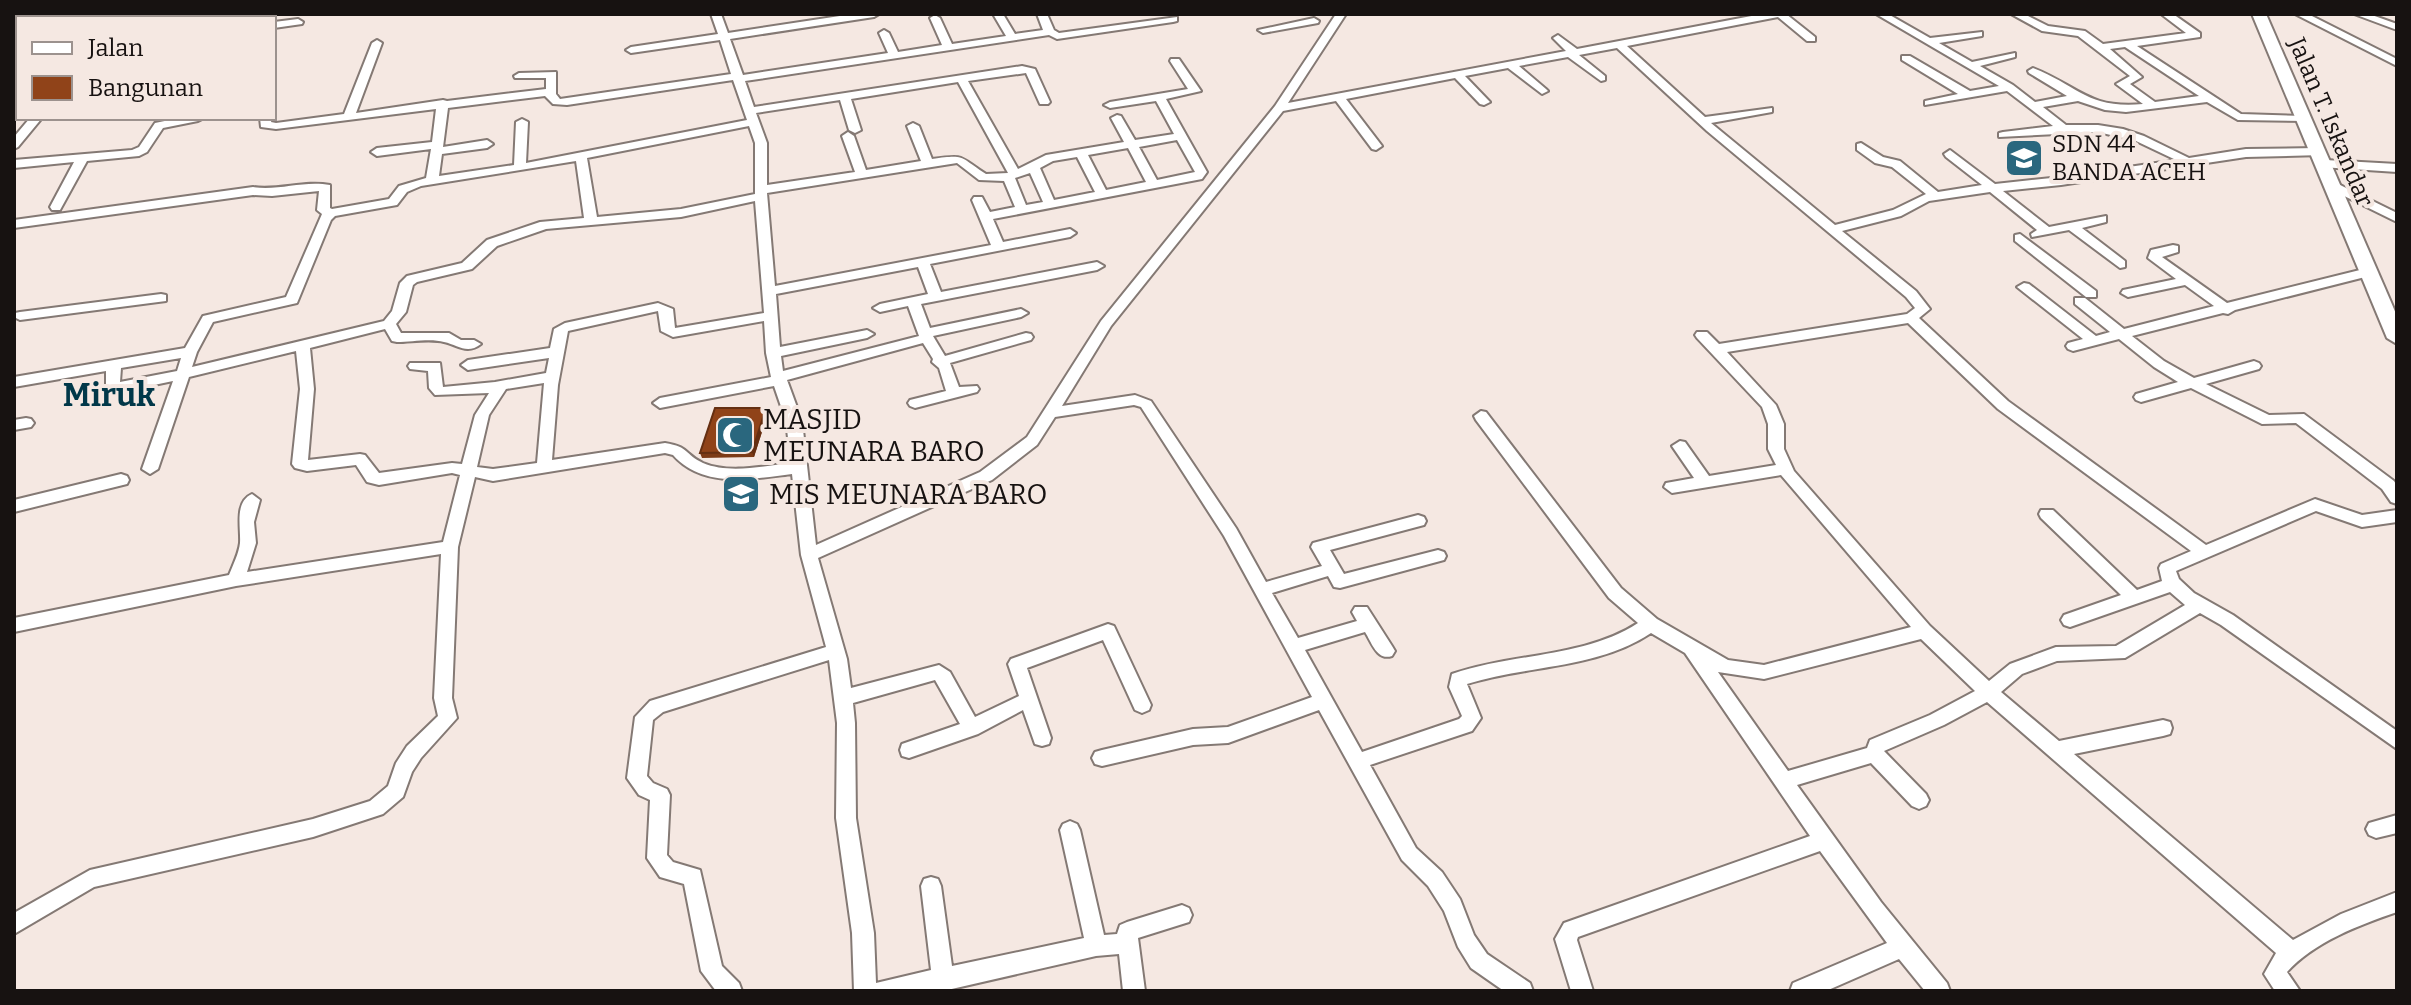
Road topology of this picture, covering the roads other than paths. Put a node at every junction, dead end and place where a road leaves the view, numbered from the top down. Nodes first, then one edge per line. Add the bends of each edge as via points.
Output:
1 (264, 14) edge
2 (716, 14) edge
3 (874, 14) edge
4 (998, 14) edge
5 (1042, 14) edge
6 (1341, 14) edge
7 (1779, 14) edge
8 (1881, 14) edge
9 (2016, 14) edge
10 (2166, 14) edge
11 (2259, 14) edge
12 (2300, 14) edge
13 (2359, 14) edge
14 (243, 16) edge
15 (935, 18) dead end
16 (1310, 18) edge
17 (1173, 19) dead end
18 (298, 22) dead end
19 (276, 25) edge
20 (2397, 27) edge
21 (1263, 30) dead end
22 (1049, 31) junction
23 (1330, 31) junction
24 (884, 33) dead end
25 (1978, 34) dead end
26 (724, 37) junction
27 (1012, 38) junction
28 (1558, 38) dead end
29 (1811, 39) dead end
30 (1929, 41) junction
31 (377, 43) dead end
32 (1619, 44) junction
33 (2127, 44) junction
34 (2101, 47) junction
35 (949, 49) junction
36 (631, 50) dead end
37 (1573, 53) junction
38 (2011, 55) dead end
39 (895, 57) junction
40 (1906, 58) dead end
41 (1175, 61) dead end
42 (2397, 63) edge
43 (1511, 65) junction
44 (1972, 65) junction
45 (2033, 71) dead end
46 (1458, 75) junction
47 (519, 76) dead end
48 (738, 78) junction
49 (1601, 78) dead end
50 (962, 79) junction
51 (2009, 87) junction
52 (1542, 91) dead end
53 (551, 92) junction
54 (1968, 95) junction
55 (844, 96) junction
56 (1159, 97) junction
57 (2079, 97) junction
58 (2211, 98) junction
59 (1340, 99) junction
60 (1044, 102) dead end
61 (1484, 102) dead end
62 (443, 103) junction
63 (1929, 103) dead end
64 (2151, 104) junction
65 (1110, 105) dead end
66 (2035, 105) junction
67 (1279, 108) junction
68 (1768, 110) dead end
69 (349, 116) junction
70 (752, 116) junction
71 (1117, 118) dead end
72 (2304, 119) junction
73 (34, 120) edge
74 (187, 120) edge
75 (266, 120) edge
76 (1702, 121) junction
77 (522, 122) dead end
78 (913, 126) dead end
79 (2063, 128) junction
80 (2003, 135) dead end
81 (1181, 136) junction
82 (487, 144) dead end
83 (1132, 144) junction
84 (14, 145) edge
85 (1376, 146) dead end
86 (1861, 147) dead end
87 (437, 148) junction
88 (377, 152) dead end
89 (1081, 153) junction
90 (1950, 154) dead end
91 (581, 157) junction
92 (2321, 158) junction
93 (82, 159) junction
94 (927, 162) junction
95 (2188, 162) junction
96 (14, 164) edge
97 (520, 168) junction
98 (1034, 168) junction
99 (2397, 168) edge
100 (861, 172) junction
101 (1012, 176) junction
102 (432, 181) junction
103 (1154, 185) junction
104 (2334, 186) junction
105 (1992, 188) junction
106 (761, 193) junction
107 (1102, 194) junction
108 (1936, 196) junction
109 (978, 200) dead end
110 (1050, 204) junction
111 (56, 207) dead end
112 (1022, 209) junction
113 (331, 213) junction
114 (987, 216) junction
115 (2397, 218) edge
116 (2102, 219) dead end
117 (591, 220) junction
118 (14, 224) edge
119 (2073, 227) junction
120 (1831, 230) junction
121 (2047, 232) junction
122 (1070, 233) dead end
123 (999, 247) junction
124 (2173, 249) dead end
125 (923, 262) junction
126 (2120, 264) dead end
127 (1097, 266) dead end
128 (2368, 272) junction
129 (2186, 281) junction
130 (2024, 287) dead end
131 (770, 291) junction
132 (2128, 293) dead end
133 (936, 297) junction
134 (161, 298) dead end
135 (913, 301) junction
136 (880, 308) dead end
137 (2228, 310) junction
138 (1021, 313) dead end
139 (20, 315) edge
140 (771, 316) junction
141 (1911, 318) junction
142 (389, 324) junction
143 (867, 334) dead end
144 (1702, 335) dead end
145 (2122, 335) junction
146 (927, 336) junction
147 (1026, 337) dead end
148 (2397, 338) edge
149 (2094, 341) junction
150 (474, 344) dead end
151 (2073, 346) dead end
152 (303, 348) junction
153 (1718, 349) junction
154 (190, 352) junction
155 (557, 352) junction
156 (773, 353) junction
157 (939, 362) junction
158 (114, 365) junction
159 (468, 365) dead end
160 (415, 366) dead end
161 (2254, 366) dead end
162 (183, 374) junction
163 (552, 377) junction
164 (780, 379) junction
165 (14, 382) edge
166 (2193, 383) junction
167 (497, 387) junction
168 (972, 389) dead end
169 (954, 393) junction
170 (2141, 397) dead end
171 (660, 403) dead end
172 (915, 403) dead end
173 (1048, 413) junction
174 (1481, 416) dead end
175 (1680, 446) dead end
176 (544, 466) junction
177 (801, 467) junction
178 (150, 469) dead end
179 (469, 469) junction
180 (1788, 474) junction
181 (121, 480) dead end
182 (1706, 483) junction
183 (1672, 487) dead end
184 (2394, 489) edge
185 (252, 500) dead end
186 (14, 506) edge
187 (2047, 514) dead end
188 (2397, 516) edge
189 (1418, 521) dead end
190 (450, 547) junction
191 (808, 548) junction
192 (2204, 552) junction
193 (1438, 556) dead end
194 (1332, 569) junction
195 (236, 580) junction
196 (2173, 584) junction
197 (1263, 589) junction
198 (2135, 598) junction
199 (2200, 604) junction
200 (2070, 620) dead end
201 (1651, 624) junction
202 (14, 625) edge
203 (1924, 631) junction
204 (1295, 646) junction
205 (1692, 650) junction
206 (836, 651) junction
207 (1386, 651) dead end
208 (1989, 692) junction
209 (843, 698) junction
210 (1029, 699) junction
211 (1325, 700) junction
212 (1142, 705) dead end
213 (971, 728) junction
214 (2163, 728) dead end
215 (1042, 738) dead end
216 (2397, 741) edge
217 (909, 750) dead end
218 (2057, 750) junction
219 (1874, 754) junction
220 (1102, 758) dead end
221 (1359, 761) junction
222 (1784, 780) junction
223 (1919, 800) dead end
224 (2397, 824) edge
225 (2376, 829) dead end
226 (1070, 830) dead end
227 (1822, 841) junction
228 (931, 886) dead end
229 (2397, 902) edge
230 (1182, 915) dead end
231 (14, 924) edge
232 (1127, 943) junction
233 (1096, 946) junction
234 (1902, 947) junction
235 (2293, 954) junction
236 (932, 985) edge
237 (2281, 989) edge
238 (731, 991) edge
239 (865, 991) edge
240 (883, 991) edge
241 (1134, 991) edge
242 (1522, 991) edge
243 (1582, 991) edge
244 (1801, 991) edge
245 (1939, 991) edge

1 - 14 street
2 - 26 street
3 - 26 street
4 - 27 street
5 - 22 street
6 - 23 street
7 - 29 street
7 - 32 street
8 - 30 street
9 - 34 street via 2046,29 2081,33
10 - 33 street via 2196,35
11 - 72 street, Jalan T. Iskandar
12 - 42 street
13 - 20 street
15 - 35 street
16 - 21 street
16 - 23 street
17 - 22 street via 1057,36
18 - 19 street
22 - 27 street
23 - 67 street
24 - 39 street
25 - 30 street
26 - 36 street
26 - 48 street
27 - 35 street
28 - 37 street
30 - 44 street
31 - 69 street
32 - 37 street
32 - 76 street
33 - 34 street
33 - 58 street
34 - 64 street via 2137,77 2122,84
35 - 39 street
37 - 43 street
37 - 49 street
38 - 44 street
39 - 48 street
40 - 54 street
41 - 56 street via 1195,91
43 - 46 street
43 - 52 street
44 - 51 street
45 - 57 street
46 - 59 street
46 - 61 street
47 - 53 street via 552,74
48 - 53 street via 567,102 555,101
48 - 70 street
50 - 55 street
50 - 60 street via 1029,70
50 - 101 street
51 - 54 street
51 - 66 street
53 - 62 street
54 - 63 street
55 - 70 street
55 - 100 street
56 - 65 street
56 - 81 street
57 - 64 street via 2108,108
57 - 66 street
58 - 64 street
58 - 72 street via 2243,118
59 - 67 street
59 - 85 street
62 - 69 street
62 - 87 street
66 - 79 street
67 - 173 street via 1106,324
68 - 76 street
69 - 75 street via 276,126 265,125
70 - 91 street
70 - 106 street via 761,143
71 - 83 street
72 - 92 street, Jalan T. Iskandar
73 - 84 street
74 - 93 street via 159,125 135,153
76 - 120 street
77 - 97 street
78 - 94 street
79 - 80 street
79 - 95 street via 2121,129
81 - 83 street
81 - 103 street via 1201,172
82 - 87 street
83 - 89 street
83 - 103 street
86 - 108 street via 1896,164
87 - 88 street
87 - 102 street
89 - 98 street via 1050,158
89 - 107 street
90 - 105 street
91 - 97 street
91 - 117 street
92 - 95 street via 2258,152
92 - 99 street
92 - 104 street, Jalan T. Iskandar
93 - 96 street
93 - 111 street
94 - 100 street
94 - 101 street via 964,160 982,177
95 - 105 street
97 - 102 street
98 - 101 street
98 - 110 street
100 - 106 street
101 - 112 street
102 - 113 street via 409,186 387,204
103 - 107 street
104 - 115 street
104 - 128 street, Jalan T. Iskandar
105 - 108 street
105 - 121 street
106 - 117 street via 681,213
106 - 131 street
107 - 110 street
108 - 120 street via 1897,213
109 - 114 street
110 - 112 street
112 - 114 street
113 - 118 street via 323,210 326,188 316,187
113 - 154 street via 292,300 208,319
114 - 123 street
116 - 119 street
117 - 142 street via 517,232 480,250 467,266 412,279
119 - 121 street
119 - 126 street
120 - 141 street via 1917,301 1923,309
121 - 145 street via 2020,238
122 - 123 street
123 - 125 street
124 - 129 street via 2154,255
125 - 131 street
125 - 133 street
127 - 133 street
128 - 137 street
128 - 148 street, Jalan T. Iskandar
129 - 132 street
129 - 137 street
130 - 149 street
131 - 140 street
133 - 135 street
134 - 139 street
135 - 136 street
135 - 146 street
137 - 145 street
138 - 146 street
140 - 155 street via 673,333 668,331 666,309 658,307 565,327
140 - 156 street
141 - 153 street
141 - 192 street via 2003,405
142 - 150 street via 397,338 449,337 458,344
142 - 152 street
143 - 156 street
144 - 153 street
145 - 149 street
145 - 166 street
146 - 157 street
146 - 164 street
147 - 157 street
149 - 151 street
152 - 162 street
152 - 179 street via 307,389 300,464 360,459 379,479
153 - 180 street via 1769,405 1776,449
154 - 158 street
154 - 162 street
155 - 159 street
155 - 163 street
156 - 164 street
157 - 169 street
158 - 162 street via 116,388
158 - 165 street
160 - 167 street via 435,366 440,392
161 - 166 street
162 - 178 street
163 - 167 street
163 - 176 street
164 - 171 street
164 - 177 street
166 - 170 street
166 - 184 street via 2267,420 2299,418
167 - 179 street via 482,415
168 - 169 street
169 - 172 street
173 - 191 street via 1032,441 986,476
173 - 197 street via 1135,400 1146,404
174 - 201 street via 1615,593
175 - 182 street
176 - 177 street via 665,448 678,450 685,463 704,470
176 - 179 street via 493,475
177 - 191 street
179 - 190 street
180 - 182 street via 1785,469
180 - 203 street
181 - 186 street
182 - 183 street
185 - 195 street via 248,543
187 - 198 street
188 - 192 street via 2362,521 2315,505
189 - 194 street via 1319,547
190 - 195 street
190 - 231 street via 446,722 403,769 396,791 376,808 313,828 90,879
191 - 206 street
192 - 196 street via 2167,568
193 - 194 street via 1340,582
194 - 197 street
195 - 202 street
196 - 198 street
196 - 199 street
197 - 204 street
198 - 200 street
199 - 208 street via 2119,653 2056,654 2016,669
199 - 216 street
201 - 205 street
201 - 221 street via 1638,635 1607,646 1458,679 1472,718 1465,725
203 - 205 street via 1764,672 1725,667
203 - 208 street
204 - 207 street via 1365,618
204 - 211 street
205 - 222 street
206 - 209 street
206 - 238 street via 657,706 644,717 637,778 660,795 657,858 667,870 693,877 712,971
208 - 218 street
208 - 219 street via 1877,746
209 - 213 street via 939,672 950,683
209 - 239 street via 846,818 863,933
210 - 212 street via 1017,664 1107,624
210 - 213 street
210 - 215 street
211 - 220 street via 1228,735 1193,737
211 - 221 street
213 - 217 street
214 - 218 street
218 - 235 street
219 - 222 street
219 - 223 street
221 - 242 street via 1409,854 1453,906 1479,961
222 - 227 street
224 - 225 street
226 - 233 street
227 - 234 street
227 - 243 street via 1571,930 1566,939
228 - 236 street
229 - 235 street via 2350,918
230 - 232 street via 1127,932
232 - 233 street
232 - 241 street
233 - 236 street
234 - 244 street
234 - 245 street
235 - 237 street via 2275,969
236 - 240 street

